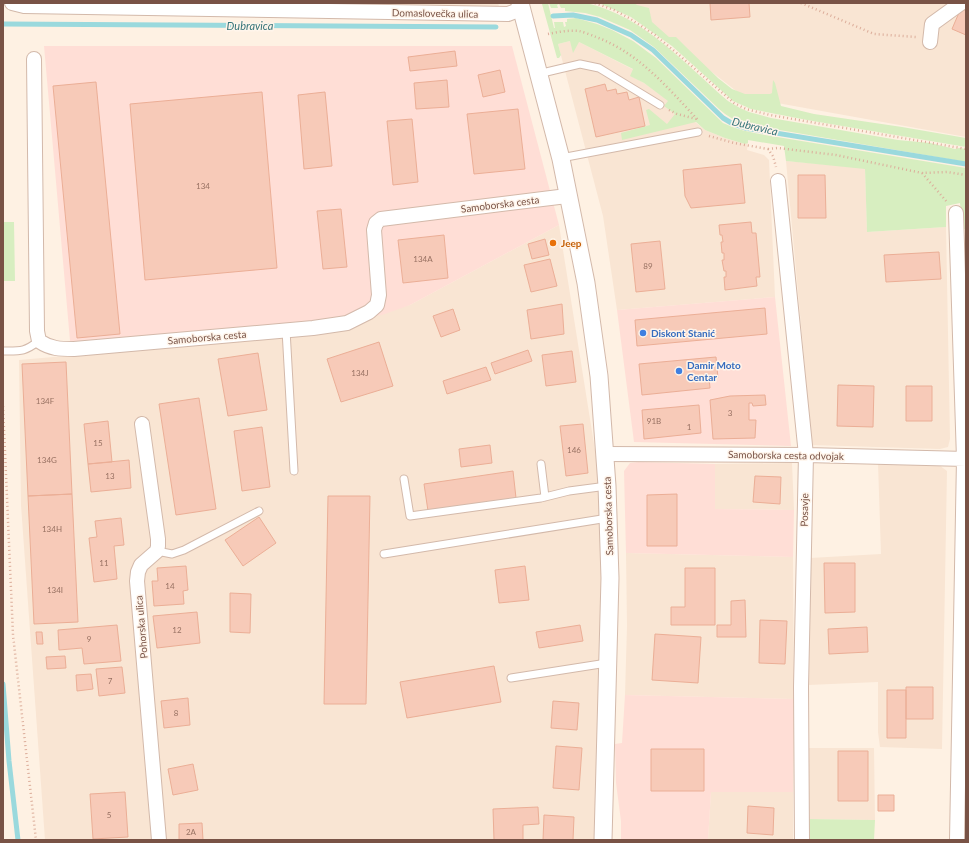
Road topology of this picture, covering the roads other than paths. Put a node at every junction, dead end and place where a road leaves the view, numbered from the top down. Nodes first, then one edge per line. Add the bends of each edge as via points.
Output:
1 (12, 3) edge
2 (961, 3) edge
3 (523, 5) edge
4 (931, 40) road end
5 (34, 59) dead end
6 (538, 74) junction
7 (660, 105) road end
8 (698, 132) road end
9 (561, 158) junction
10 (778, 181) road end
11 (567, 196) junction
12 (956, 213) road end
13 (286, 330) junction
14 (39, 341) junction
15 (3, 351) edge
16 (142, 424) dead end
17 (605, 454) junction
18 (806, 455) junction
19 (965, 459) edge
20 (541, 464) dead end
21 (294, 471) dead end
22 (404, 479) dead end
23 (607, 486) junction
24 (545, 497) junction
25 (259, 511) dead end
26 (608, 518) junction
27 (157, 551) junction
28 (384, 554) dead end
29 (608, 663) junction
30 (511, 678) dead end
31 (159, 840) edge
32 (603, 840) edge
33 (802, 840) edge
34 (957, 840) edge

1 - 3 street, Domaslovečka ulica via 24,6 508,14
2 - 4 street via 932,24
3 - 6 street, Samoborska cesta
5 - 14 street
6 - 7 lane via 580,64 599,68
6 - 9 street, Samoborska cesta
8 - 9 lane
9 - 11 street, Samoborska cesta
10 - 18 street, Posavje
11 - 13 street, Samoborska cesta via 381,219 376,223 374,230 379,295 377,305 347,323
11 - 17 street, Samoborska cesta via 586,283 599,376
12 - 19 street
13 - 14 street, Samoborska cesta via 74,349 58,349
13 - 21 lane
14 - 15 lane via 22,351
16 - 27 street via 158,539
17 - 18 street, Samoborska cesta odvojak
17 - 23 street, Samoborska cesta
18 - 19 street, Samoborska cesta odvojak
18 - 33 street, Posavje via 801,687
19 - 34 street
20 - 24 lane
22 - 24 lane via 410,516
23 - 24 lane
23 - 26 street, Samoborska cesta
25 - 27 lane via 184,550 172,554
26 - 28 lane
26 - 29 street, Samoborska cesta
27 - 31 street, Pohorska ulica via 141,565 137,581
29 - 30 lane
29 - 32 street, Samoborska cesta

